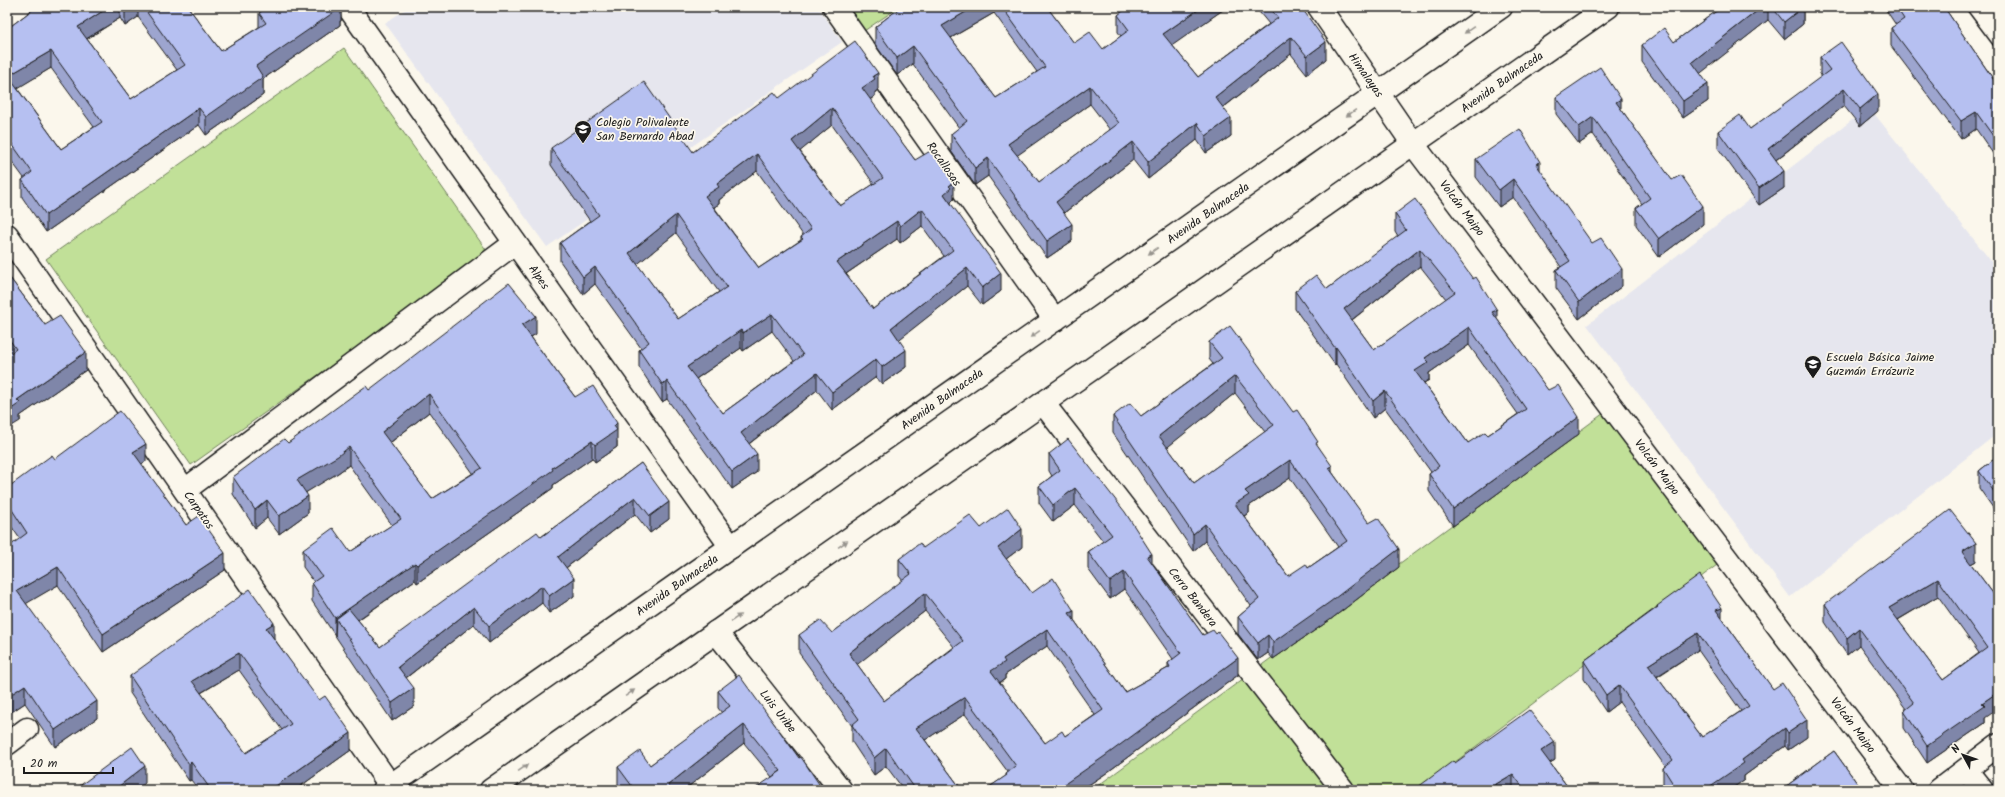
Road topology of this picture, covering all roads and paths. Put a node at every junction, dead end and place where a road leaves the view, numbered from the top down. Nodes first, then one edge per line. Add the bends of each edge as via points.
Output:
1 (348, 7) edge
2 (834, 7) edge
3 (1318, 7) edge
4 (1501, 7) edge
5 (1608, 7) edge
6 (1950, 7) edge
7 (1998, 71) edge
8 (1378, 94) junction
9 (1413, 144) junction
10 (7, 235) edge
11 (515, 243) junction
12 (1055, 320) junction
13 (1043, 403) junction
14 (185, 490) junction
15 (731, 547) junction
16 (716, 632) junction
17 (27, 729) dead end
18 (7, 744) edge
19 (1998, 745) edge
20 (1966, 770) junction
21 (387, 788) edge
22 (491, 790) edge
23 (841, 790) edge
24 (1343, 790) edge
25 (1902, 790) edge
26 (1939, 790) edge
27 (1982, 790) edge

1 - 11 street, Alpes
2 - 12 street, Rocallosas
3 - 8 street, Himalayas
4 -> 8 street, Avenida Balmaceda
5 - 9 street, Avenida Balmaceda
6 - 7 street
8 - 9 street, Himalayas
8 -> 12 street, Avenida Balmaceda
9 - 13 street, Avenida Balmaceda
9 - 25 street, Volcán Maipo
10 - 14 street, Carpatos
11 - 14 street
11 - 15 street, Alpes
12 -> 15 street, Avenida Balmaceda
16 -> 13 street, Avenida Balmaceda
13 - 24 street, Cerro Bandera
14 - 21 street, Carpatos
15 - 21 street, Avenida Balmaceda
22 -> 16 street, Avenida Balmaceda
16 - 23 street, Luis Uribe
17 - 18 street
19 - 20 street
20 - 26 street
20 - 27 street

